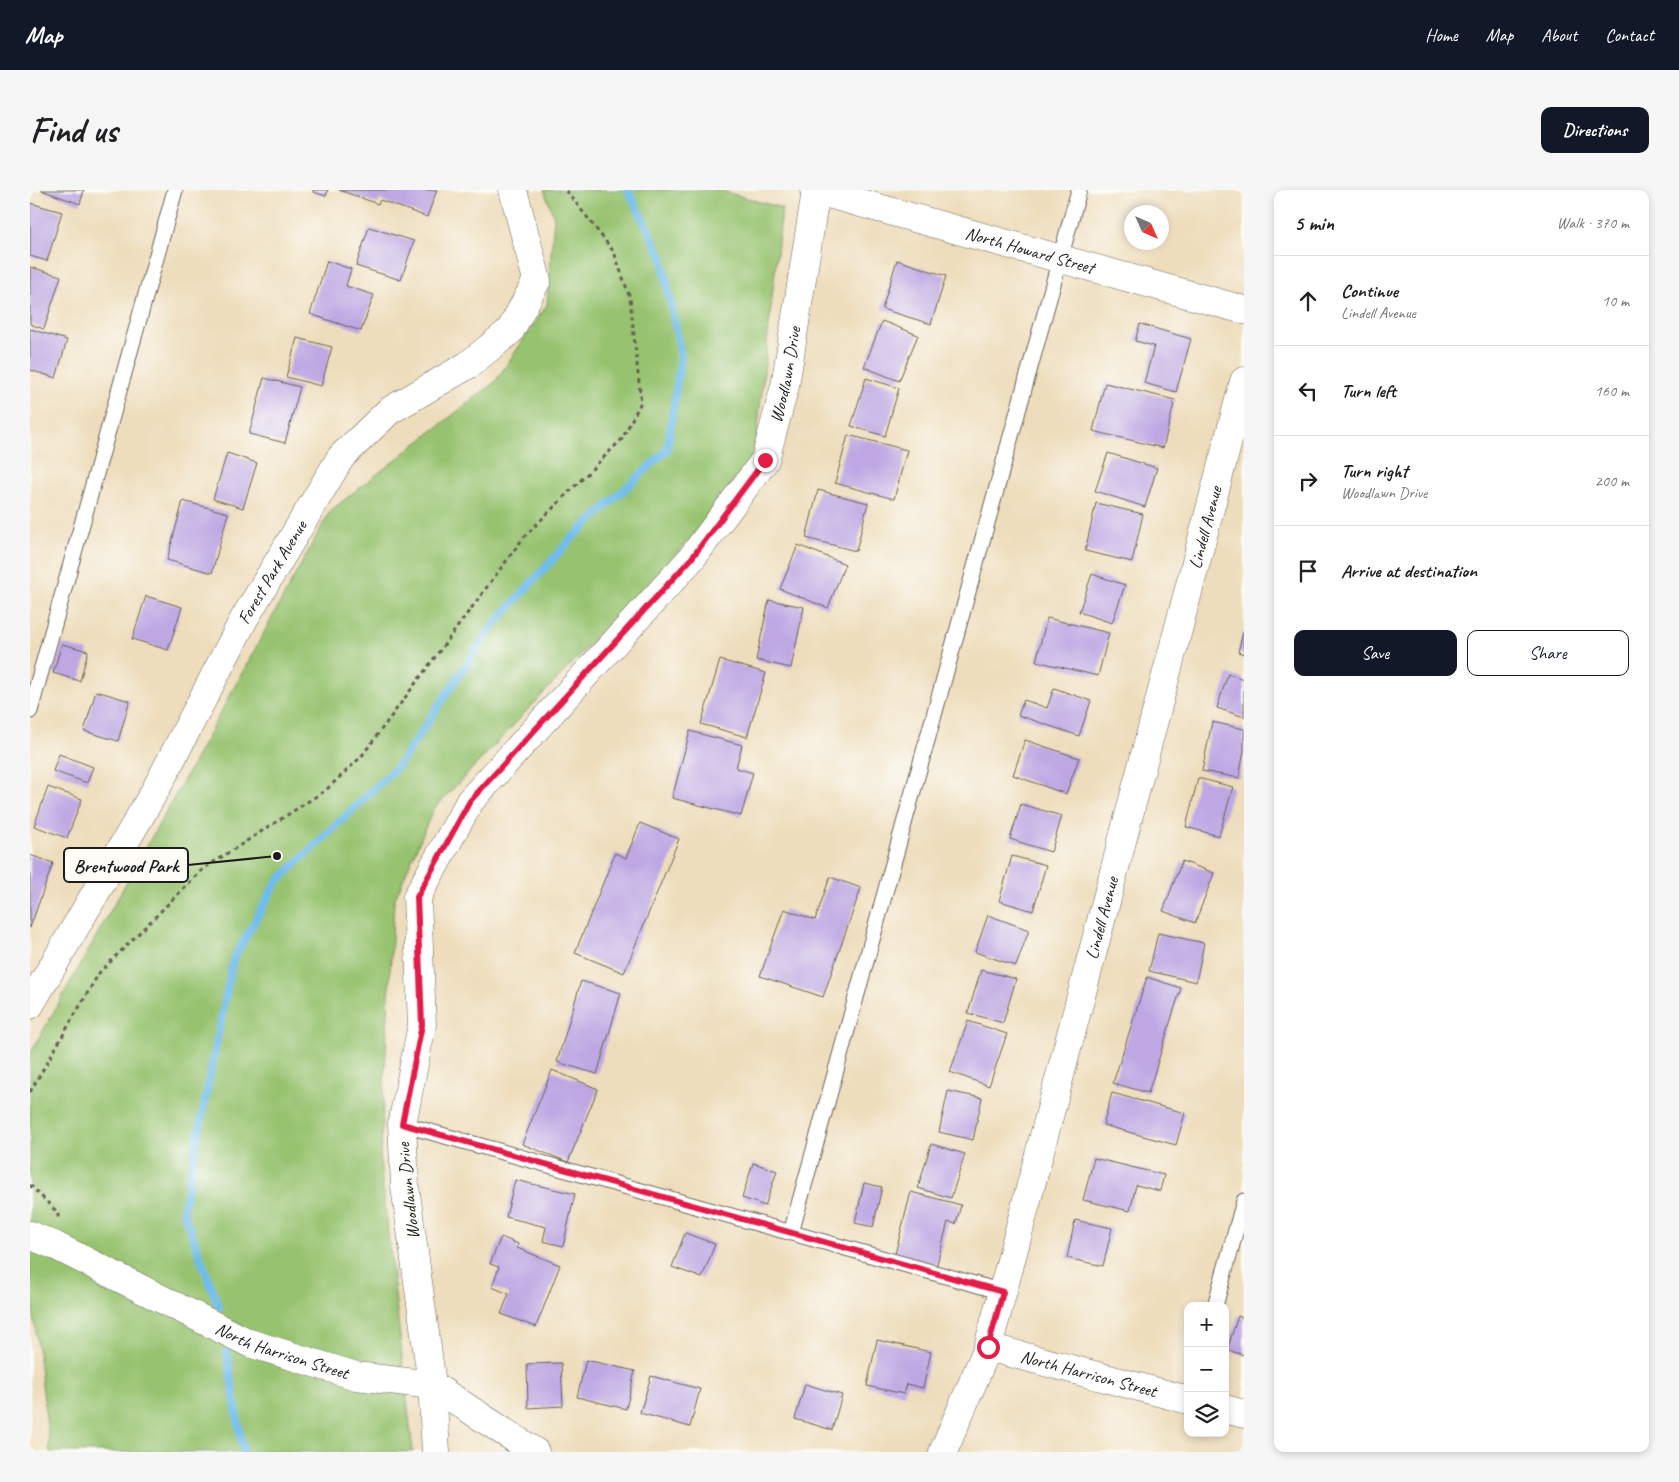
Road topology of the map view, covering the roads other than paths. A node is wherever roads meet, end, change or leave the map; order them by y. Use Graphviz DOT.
graph roads {
  1 [pos="175,190"];
  2 [pos="512,190"];
  3 [pos="815,190"];
  4 [pos="1079,190"];
  5 [pos="850,195"];
  6 [pos="1060,258"];
  7 [pos="1244,310"];
  8 [pos="1244,381"];
  9 [pos="30,711"];
  10 [pos="30,1005"];
  11 [pos="402,1124"];
  12 [pos="1244,1201"];
  13 [pos="791,1233"];
  14 [pos="30,1235"];
  15 [pos="1003,1292"];
  16 [pos="1216,1302"];
  17 [pos="988,1347"];
  18 [pos="432,1385"];
  19 [pos="1184,1399"];
  20 [pos="1229,1410"];
  21 [pos="1244,1414"];
  22 [pos="436,1452"];
  23 [pos="535,1452"];
  24 [pos="943,1452"];
  1 -- 9 [label="lane"];
  2 -- 10 [label="street, Forest Park Avenue"];
  3 -- 5 [label="street, North Howard Street"];
  3 -- 11 [label="street, Woodlawn Drive"];
  4 -- 6 [label="lane"];
  5 -- 6 [label="street, North Howard Street"];
  6 -- 7 [label="street, North Howard Street"];
  6 -- 13 [label="lane"];
  8 -- 15 [label="street, Lindell Avenue"];
  11 -- 13 [label="lane"];
  11 -- 18 [label="street, Woodlawn Drive"];
  12 -- 16 [label="lane"];
  13 -- 15 [label="lane"];
  14 -- 18 [label="street, North Harrison Street"];
  15 -- 17 [label="street, Lindell Avenue"];
  17 -- 19 [label="street, North Harrison Street"];
  17 -- 24 [label="street, Lindell Avenue"];
  18 -- 22 [label="street, Woodlawn Drive"];
  18 -- 23 [label="street, North Harrison Street"];
  20 -- 21 [label="street"];
}
